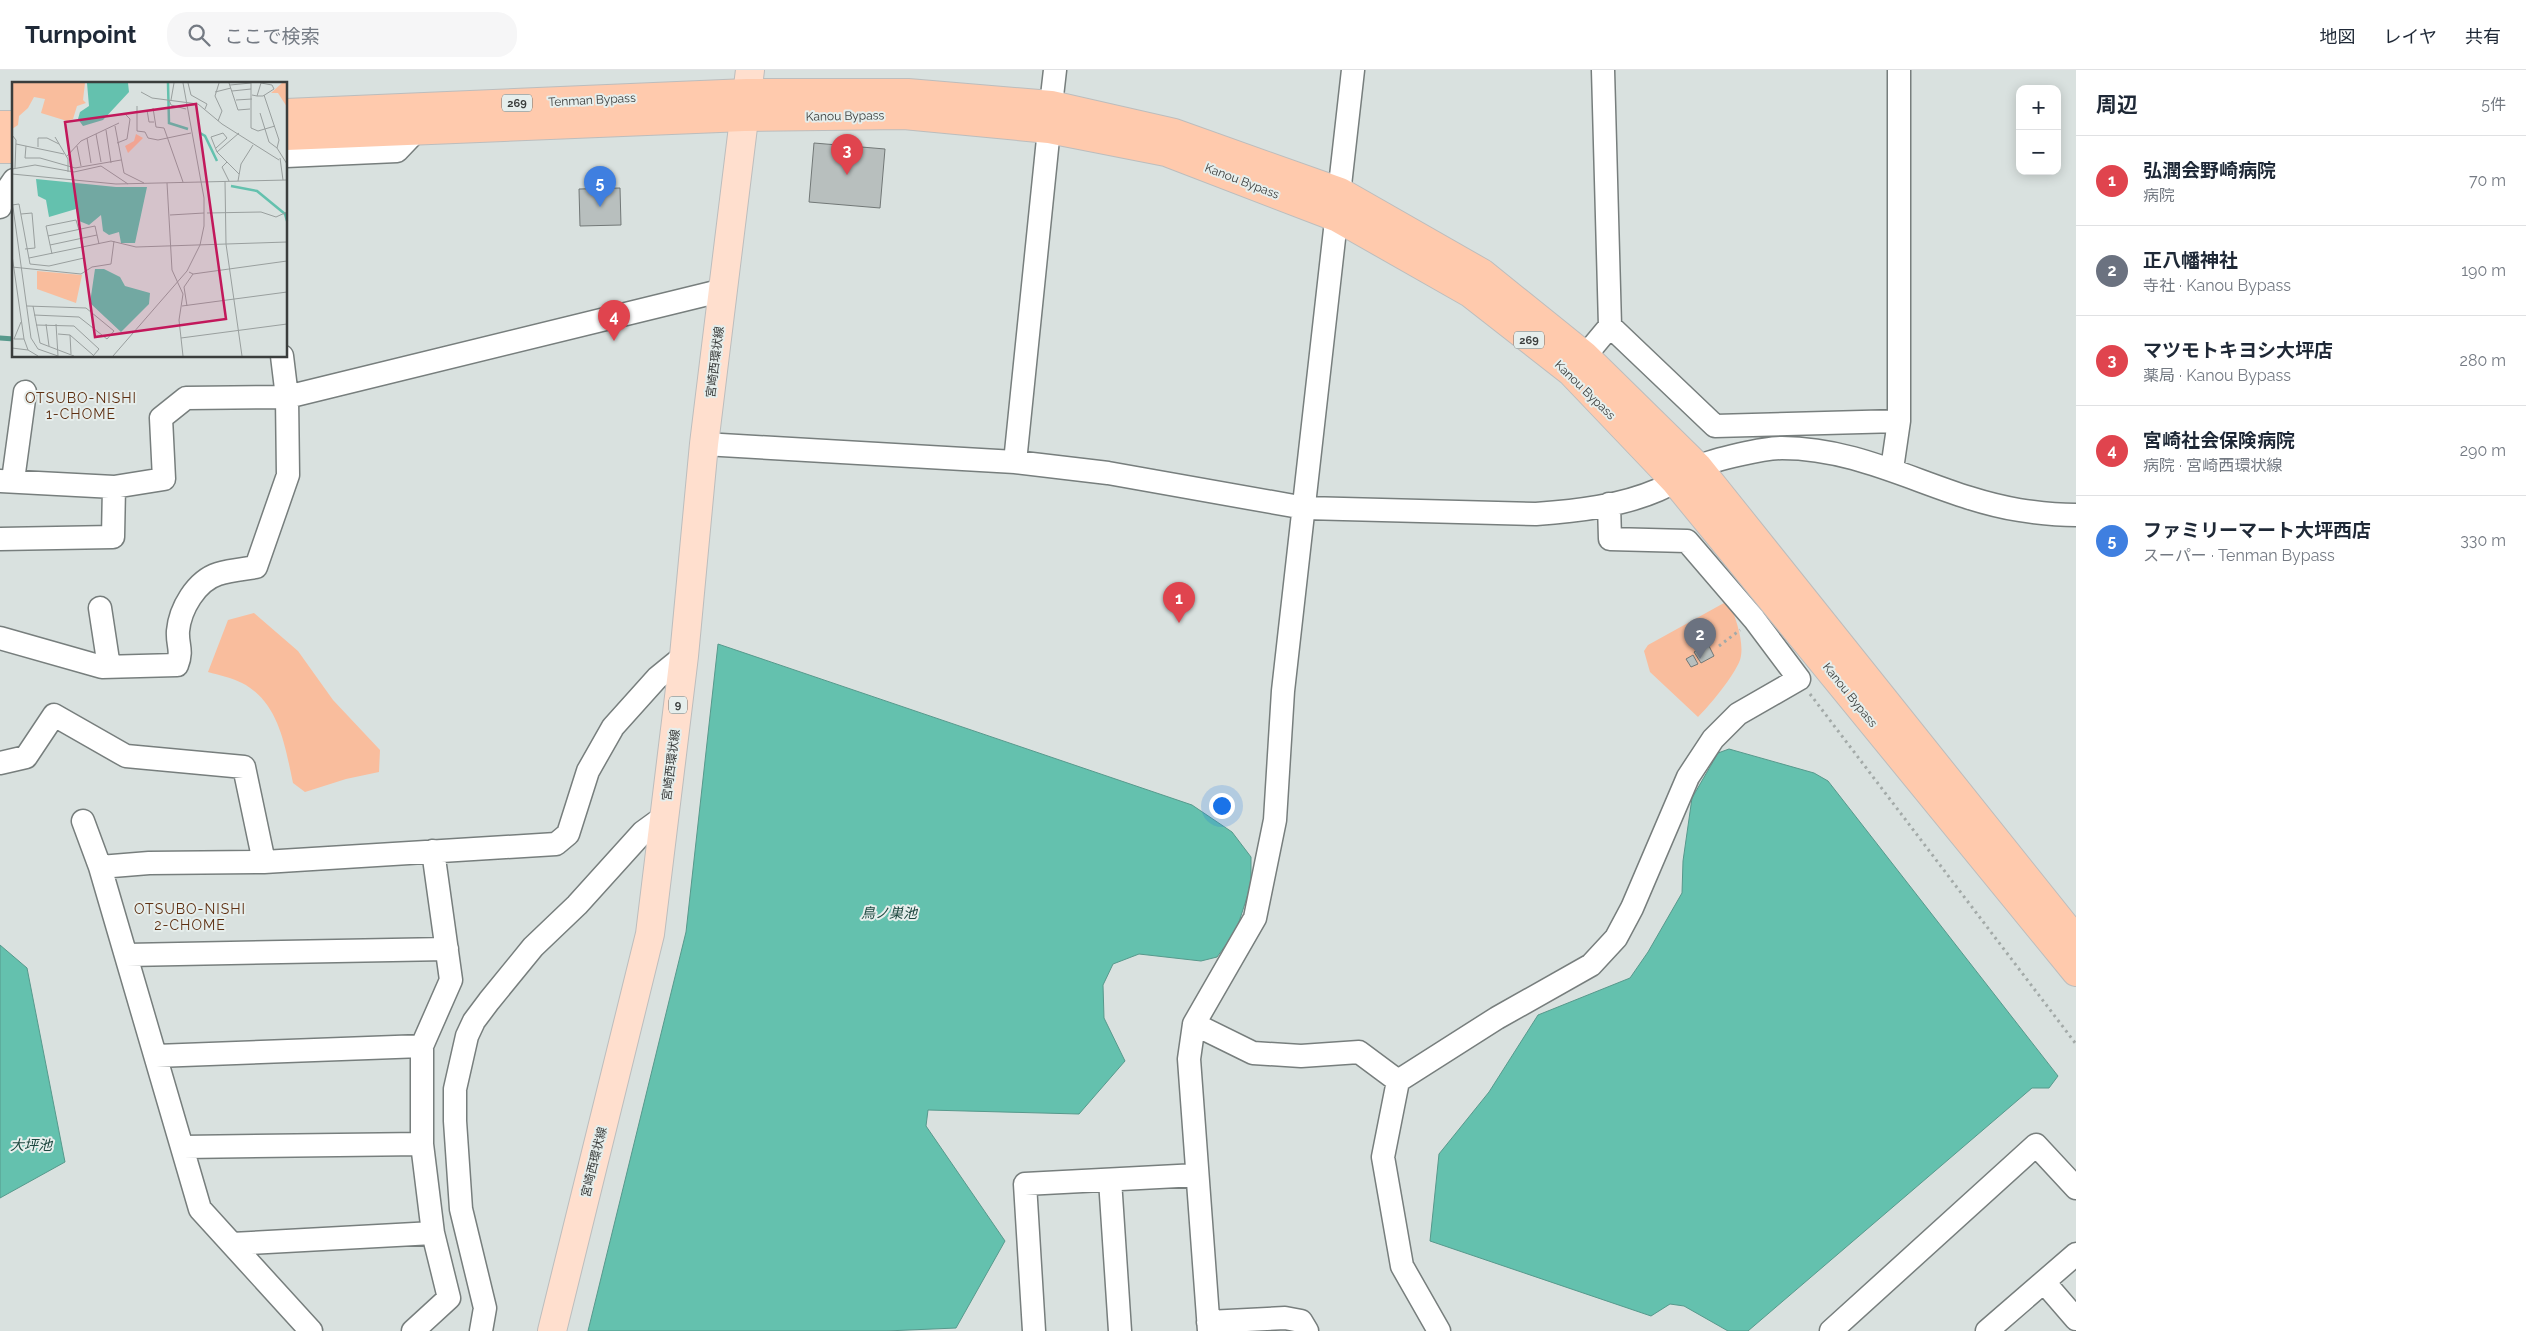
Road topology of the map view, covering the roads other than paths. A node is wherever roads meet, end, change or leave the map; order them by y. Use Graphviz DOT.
graph roads {
  1 [pos="1054,70"];
  2 [pos="1353,70"];
  3 [pos="1603,70"];
  4 [pos="1899,70"];
  5 [pos="747,93"];
  6 [pos="288,113"];
  7 [pos="1050,117"];
  8 [pos="417,130"];
  9 [pos="288,136"];
  10 [pos="288,156"];
  11 [pos="12,183"];
  12 [pos="1340,192"];
  13 [pos="0,207"];
  14 [pos="1338,218"];
  15 [pos="724,290"];
  16 [pos="1610,326"];
  17 [pos="1585,356"];
  18 [pos="282,358"];
  19 [pos="25,392"];
  20 [pos="287,397"];
  21 [pos="1899,421"];
  22 [pos="704,444"];
  23 [pos="1015,462"];
  24 [pos="1698,467"];
  25 [pos="1892,469"];
  26 [pos="1674,480"];
  27 [pos="7,481"];
  28 [pos="114,487"];
  29 [pos="1609,504"];
  30 [pos="1305,508"];
  31 [pos="2076,515"];
  32 [pos="0,539"];
  33 [pos="100,608"];
  34 [pos="0,638"];
  35 [pos="684,656"];
  36 [pos="109,667"];
  37 [pos="0,763"];
  38 [pos="665,816"];
  39 [pos="83,821"];
  40 [pos="434,851"];
  41 [pos="264,862"];
  42 [pos="100,867"];
  43 [pos="2076,940"];
  44 [pos="447,949"];
  45 [pos="127,955"];
  46 [pos="2076,972"];
  47 [pos="1194,1024"];
  48 [pos="422,1046"];
  49 [pos="156,1056"];
  50 [pos="1398,1081"];
  51 [pos="422,1144"];
  52 [pos="183,1147"];
  53 [pos="1197,1176"];
  54 [pos="1110,1180"];
  55 [pos="2076,1188"];
  56 [pos="433,1233"];
  57 [pos="232,1244"];
  58 [pos="2076,1254"];
  59 [pos="2044,1282"];
  60 [pos="2076,1319"];
  61 [pos="1209,1326"];
  62 [pos="311,1331"];
  63 [pos="413,1331"];
  64 [pos="481,1331"];
  65 [pos="552,1331"];
  66 [pos="1034,1331"];
  67 [pos="1120,1331"];
  68 [pos="1307,1331"];
  69 [pos="1439,1331"];
  70 [pos="1831,1331"];
  71 [pos="1987,1331"];
  1 -- 7 [label="street"];
  2 -- 12 [label="street"];
  3 -- 16 [label="street"];
  4 -- 21 [label="street"];
  5 -- 6 [label="highway, Tenman Bypass / 269"];
  5 -- 7 [label="highway, Kanou Bypass / 269"];
  5 -- 8 [label="highway, Tenman Bypass / 269"];
  5 -- 15 [label="main road, 宮崎西環状線 / 9"];
  7 -- 12 [label="highway, Kanou Bypass / 269"];
  7 -- 14 [label="highway, Kanou Bypass / 269"];
  7 -- 23 [label="street"];
  8 -- 9 [label="highway, Tenman Bypass / 269"];
  8 -- 10 [label="street"];
  11 -- 13 [label="street"];
  12 -- 14 [label="street"];
  12 -- 17 [label="highway, Kanou Bypass / 269"];
  14 -- 26 [label="highway, Kanou Bypass / 269"];
  14 -- 30 [label="street"];
  15 -- 20 [label="street"];
  15 -- 22 [label="main road, 宮崎西環状線 / 9"];
  16 -- 17 [label="street"];
  16 -- 21 [label="street"];
  17 -- 24 [label="highway, Kanou Bypass / 269"];
  18 -- 20 [label="street"];
  19 -- 27 [label="street"];
  20 -- 28 [label="street"];
  20 -- 36 [label="street"];
  21 -- 25 [label="street"];
  22 -- 23 [label="street"];
  22 -- 35 [label="main road, 宮崎西環状線 / 9"];
  23 -- 30 [label="street"];
  24 -- 25 [label="street"];
  24 -- 26 [label="street"];
  24 -- 43 [label="highway, Kanou Bypass / 269"];
  25 -- 31 [label="street"];
  26 -- 29 [label="street"];
  26 -- 46 [label="highway, Kanou Bypass / 269"];
  27 -- 28 [label="street"];
  28 -- 32 [label="street"];
  29 -- 30 [label="street"];
  29 -- 50 [label="street"];
  30 -- 47 [label="street"];
  33 -- 36 [label="street"];
  34 -- 36 [label="street"];
  35 -- 38 [label="main road, 宮崎西環状線 / 9"];
  35 -- 40 [label="street"];
  37 -- 41 [label="street"];
  38 -- 64 [label="street"];
  38 -- 65 [label="main road, 宮崎西環状線 / 9"];
  39 -- 42 [label="street"];
  40 -- 41 [label="street"];
  40 -- 44 [label="street"];
  41 -- 42 [label="street"];
  42 -- 45 [label="street"];
  44 -- 45 [label="street"];
  44 -- 48 [label="street"];
  45 -- 49 [label="street"];
  47 -- 50 [label="street"];
  47 -- 53 [label="street"];
  48 -- 49 [label="street"];
  48 -- 51 [label="street"];
  49 -- 52 [label="street"];
  50 -- 69 [label="street"];
  51 -- 52 [label="street"];
  51 -- 56 [label="street"];
  52 -- 57 [label="street"];
  53 -- 54 [label="street"];
  53 -- 61 [label="street"];
  54 -- 66 [label="street"];
  54 -- 67 [label="street"];
  55 -- 70 [label="street"];
  56 -- 57 [label="street"];
  56 -- 63 [label="street"];
  57 -- 62 [label="street"];
  58 -- 59 [label="street"];
  59 -- 60 [label="street"];
  59 -- 71 [label="street"];
  61 -- 68 [label="street"];
}
